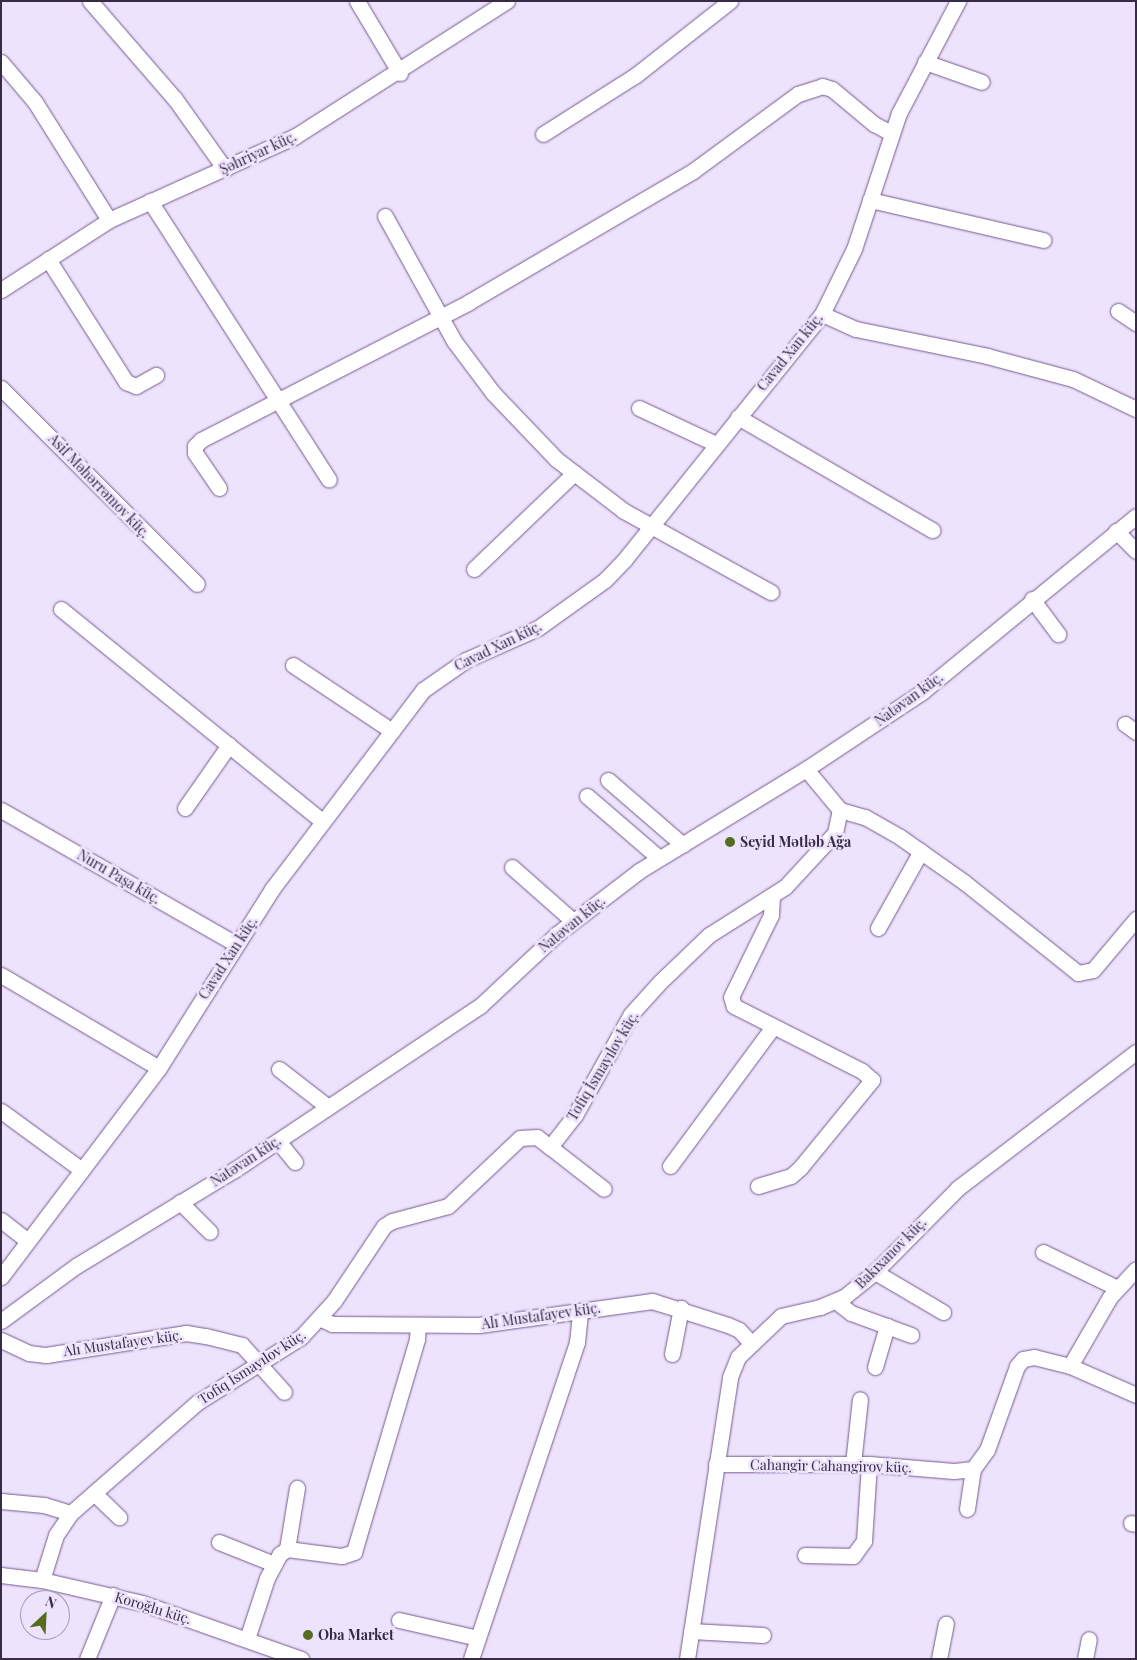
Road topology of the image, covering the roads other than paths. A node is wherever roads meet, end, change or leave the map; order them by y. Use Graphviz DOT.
graph roads {
  1 [pos="90,1"];
  2 [pos="358,1"];
  3 [pos="507,1"];
  4 [pos="730,1"];
  5 [pos="958,1"];
  6 [pos="1,62"];
  7 [pos="924,62"];
  8 [pos="400,73"];
  9 [pos="982,82"];
  10 [pos="891,133"];
  11 [pos="543,134"];
  12 [pos="225,169"];
  13 [pos="870,200"];
  14 [pos="150,201"];
  15 [pos="385,216"];
  16 [pos="109,220"];
  17 [pos="1043,240"];
  18 [pos="48,259"];
  19 [pos="4,281"];
  20 [pos="1118,311"];
  21 [pos="822,314"];
  22 [pos="438,316"];
  23 [pos="1136,323"];
  24 [pos="156,375"];
  25 [pos="1,388"];
  26 [pos="278,401"];
  27 [pos="639,408"];
  28 [pos="1136,409"];
  29 [pos="738,417"];
  30 [pos="716,444"];
  31 [pos="574,473"];
  32 [pos="329,480"];
  33 [pos="218,488"];
  34 [pos="1136,516"];
  35 [pos="650,526"];
  36 [pos="932,530"];
  37 [pos="1116,531"];
  38 [pos="1136,551"];
  39 [pos="474,568"];
  40 [pos="198,584"];
  41 [pos="771,592"];
  42 [pos="1032,599"];
  43 [pos="62,608"];
  44 [pos="1058,634"];
  45 [pos="293,665"];
  46 [pos="392,731"];
  47 [pos="229,746"];
  48 [pos="806,769"];
  49 [pos="608,780"];
  50 [pos="587,796"];
  51 [pos="185,808"];
  52 [pos="1,810"];
  53 [pos="840,810"];
  54 [pos="322,821"];
  55 [pos="683,845"];
  56 [pos="921,851"];
  57 [pos="660,858"];
  58 [pos="512,867"];
  59 [pos="772,897"];
  60 [pos="1136,919"];
  61 [pos="573,921"];
  62 [pos="878,928"];
  63 [pos="236,944"];
  64 [pos="1,975"];
  65 [pos="772,1028"];
  66 [pos="1136,1052"];
  67 [pos="159,1068"];
  68 [pos="279,1069"];
  69 [pos="328,1107"];
  70 [pos="1,1111"];
  71 [pos="278,1140"];
  72 [pos="550,1147"];
  73 [pos="295,1162"];
  74 [pos="670,1166"];
  75 [pos="82,1170"];
  76 [pos="758,1186"];
  77 [pos="604,1189"];
  78 [pos="180,1202"];
  79 [pos="1,1220"];
  80 [pos="210,1232"];
  81 [pos="27,1240"];
  82 [pos="1043,1252"];
  83 [pos="1136,1269"];
  84 [pos="875,1272"];
  85 [pos="1,1277"];
  86 [pos="1117,1288"];
  87 [pos="837,1302"];
  88 [pos="681,1308"];
  89 [pos="580,1312"];
  90 [pos="943,1312"];
  91 [pos="321,1319"];
  92 [pos="1,1321"];
  93 [pos="418,1325"];
  94 [pos="888,1326"];
  95 [pos="911,1335"];
  96 [pos="1,1340"];
  97 [pos="751,1343"];
  98 [pos="672,1354"];
  99 [pos="258,1362"];
  100 [pos="1070,1366"];
  101 [pos="875,1367"];
  102 [pos="284,1392"];
  103 [pos="1136,1395"];
  104 [pos="860,1400"];
  105 [pos="716,1464"];
  106 [pos="853,1464"];
  107 [pos="869,1464"];
  108 [pos="973,1469"];
  109 [pos="297,1488"];
  110 [pos="94,1493"];
  111 [pos="1,1501"];
  112 [pos="967,1509"];
  113 [pos="71,1513"];
  114 [pos="120,1517"];
  115 [pos="219,1542"];
  116 [pos="287,1549"];
  117 [pos="805,1555"];
  118 [pos="274,1564"];
  119 [pos="1,1575"];
  120 [pos="42,1580"];
  121 [pos="113,1595"];
  122 [pos="398,1620"];
  123 [pos="946,1624"];
  124 [pos="692,1631"];
  125 [pos="763,1635"];
  126 [pos="478,1638"];
  127 [pos="246,1639"];
  128 [pos="1089,1639"];
  129 [pos="87,1659"];
  130 [pos="301,1659"];
  131 [pos="471,1659"];
  132 [pos="687,1659"];
  133 [pos="939,1659"];
  134 [pos="1085,1659"];
  1 -- 12 [label="street"];
  2 -- 8 [label="street"];
  3 -- 8 [label="street, Şəhriyar küç."];
  4 -- 11 [label="street"];
  5 -- 7 [label="street, Cavad Xan küç."];
  6 -- 16 [label="street"];
  7 -- 9 [label="street"];
  7 -- 10 [label="street, Cavad Xan küç."];
  8 -- 12 [label="street, Şəhriyar küç."];
  10 -- 13 [label="street, Cavad Xan küç."];
  10 -- 22 [label="street"];
  12 -- 14 [label="street, Şəhriyar küç."];
  13 -- 17 [label="street"];
  13 -- 21 [label="street, Cavad Xan küç."];
  14 -- 16 [label="street, Şəhriyar küç."];
  14 -- 26 [label="street"];
  15 -- 22 [label="street"];
  16 -- 18 [label="street, Şəhriyar küç."];
  18 -- 19 [label="street, Şəhriyar küç."];
  18 -- 24 [label="street"];
  20 -- 23 [label="street"];
  21 -- 28 [label="street"];
  21 -- 29 [label="street, Cavad Xan küç."];
  22 -- 26 [label="street"];
  22 -- 31 [label="street"];
  25 -- 40 [label="street, Asif Məhərrəmov küç."];
  26 -- 32 [label="street"];
  26 -- 33 [label="street"];
  27 -- 30 [label="street"];
  29 -- 30 [label="street, Cavad Xan küç."];
  29 -- 36 [label="street"];
  30 -- 35 [label="street, Cavad Xan küç."];
  31 -- 35 [label="street"];
  31 -- 39 [label="street"];
  34 -- 37 [label="street, Natəvan küç."];
  35 -- 41 [label="street"];
  35 -- 46 [label="street, Cavad Xan küç."];
  37 -- 38 [label="street"];
  37 -- 42 [label="street, Natəvan küç."];
  42 -- 44 [label="street"];
  42 -- 48 [label="street, Natəvan küç."];
  43 -- 47 [label="street"];
  45 -- 46 [label="street"];
  46 -- 54 [label="street, Cavad Xan küç."];
  47 -- 51 [label="street"];
  47 -- 54 [label="street"];
  48 -- 53 [label="street"];
  48 -- 55 [label="street, Natəvan küç."];
  49 -- 55 [label="street"];
  50 -- 57 [label="street"];
  52 -- 63 [label="street, Nuru Paşa küç."];
  53 -- 56 [label="street"];
  53 -- 59 [label="street, Tofiq İsmayılov küç."];
  54 -- 63 [label="street, Cavad Xan küç."];
  55 -- 57 [label="street, Natəvan küç."];
  56 -- 60 [label="street"];
  56 -- 62 [label="street"];
  57 -- 61 [label="street, Natəvan küç."];
  58 -- 61 [label="street"];
  59 -- 65 [label="street"];
  59 -- 72 [label="street, Tofiq İsmayılov küç."];
  61 -- 69 [label="street, Natəvan küç."];
  63 -- 67 [label="street, Cavad Xan küç."];
  64 -- 67 [label="street"];
  65 -- 74 [label="street"];
  65 -- 76 [label="street"];
  66 -- 84 [label="street, Bakıxanov küç."];
  67 -- 75 [label="street, Cavad Xan küç."];
  68 -- 69 [label="street"];
  69 -- 71 [label="street, Natəvan küç."];
  70 -- 75 [label="street"];
  71 -- 73 [label="street"];
  71 -- 78 [label="street, Natəvan küç."];
  72 -- 77 [label="street"];
  72 -- 91 [label="street, Tofiq İsmayılov küç."];
  75 -- 81 [label="street, Cavad Xan küç."];
  78 -- 80 [label="street"];
  78 -- 92 [label="street, Natəvan küç."];
  79 -- 81 [label="street"];
  81 -- 85 [label="street, Cavad Xan küç."];
  82 -- 86 [label="street"];
  83 -- 86 [label="street"];
  84 -- 87 [label="street, Bakıxanov küç."];
  84 -- 90 [label="street"];
  86 -- 100 [label="street"];
  87 -- 94 [label="street"];
  87 -- 97 [label="street, Bakıxanov küç."];
  88 -- 89 [label="street, Alı Mustafayev küç."];
  88 -- 97 [label="street, Alı Mustafayev küç."];
  88 -- 98 [label="street"];
  89 -- 93 [label="street, Alı Mustafayev küç."];
  89 -- 126 [label="street"];
  91 -- 93 [label="street, Alı Mustafayev küç."];
  91 -- 99 [label="street, Tofiq İsmayılov küç."];
  93 -- 116 [label="street"];
  94 -- 95 [label="street"];
  94 -- 101 [label="street"];
  96 -- 99 [label="street, Alı Mustafayev küç."];
  97 -- 105 [label="street, Bakıxanov küç."];
  99 -- 102 [label="street, Alı Mustafayev küç."];
  99 -- 110 [label="street, Tofiq İsmayılov küç."];
  100 -- 103 [label="street"];
  100 -- 108 [label="street"];
  104 -- 106 [label="street"];
  105 -- 106 [label="street, Cahangir Cahangirov küç."];
  105 -- 124 [label="street, Bakıxanov küç."];
  106 -- 107 [label="street, Cahangir Cahangirov küç."];
  107 -- 108 [label="street, Cahangir Cahangirov küç."];
  107 -- 117 [label="street"];
  108 -- 112 [label="street"];
  109 -- 116 [label="street"];
  110 -- 113 [label="street, Tofiq İsmayılov küç."];
  110 -- 114 [label="street"];
  111 -- 113 [label="street"];
  113 -- 120 [label="street, Tofiq İsmayılov küç."];
  115 -- 118 [label="street"];
  116 -- 118 [label="street"];
  118 -- 127 [label="street"];
  119 -- 120 [label="street, Koroğlu küç."];
  120 -- 121 [label="street, Koroğlu küç."];
  121 -- 127 [label="street, Koroğlu küç."];
  121 -- 129 [label="street"];
  122 -- 126 [label="street"];
  123 -- 133 [label="street"];
  124 -- 125 [label="street"];
  124 -- 132 [label="street, Bakıxanov küç."];
  126 -- 131 [label="street"];
  127 -- 130 [label="street, Koroğlu küç."];
  128 -- 134 [label="street"];
}
